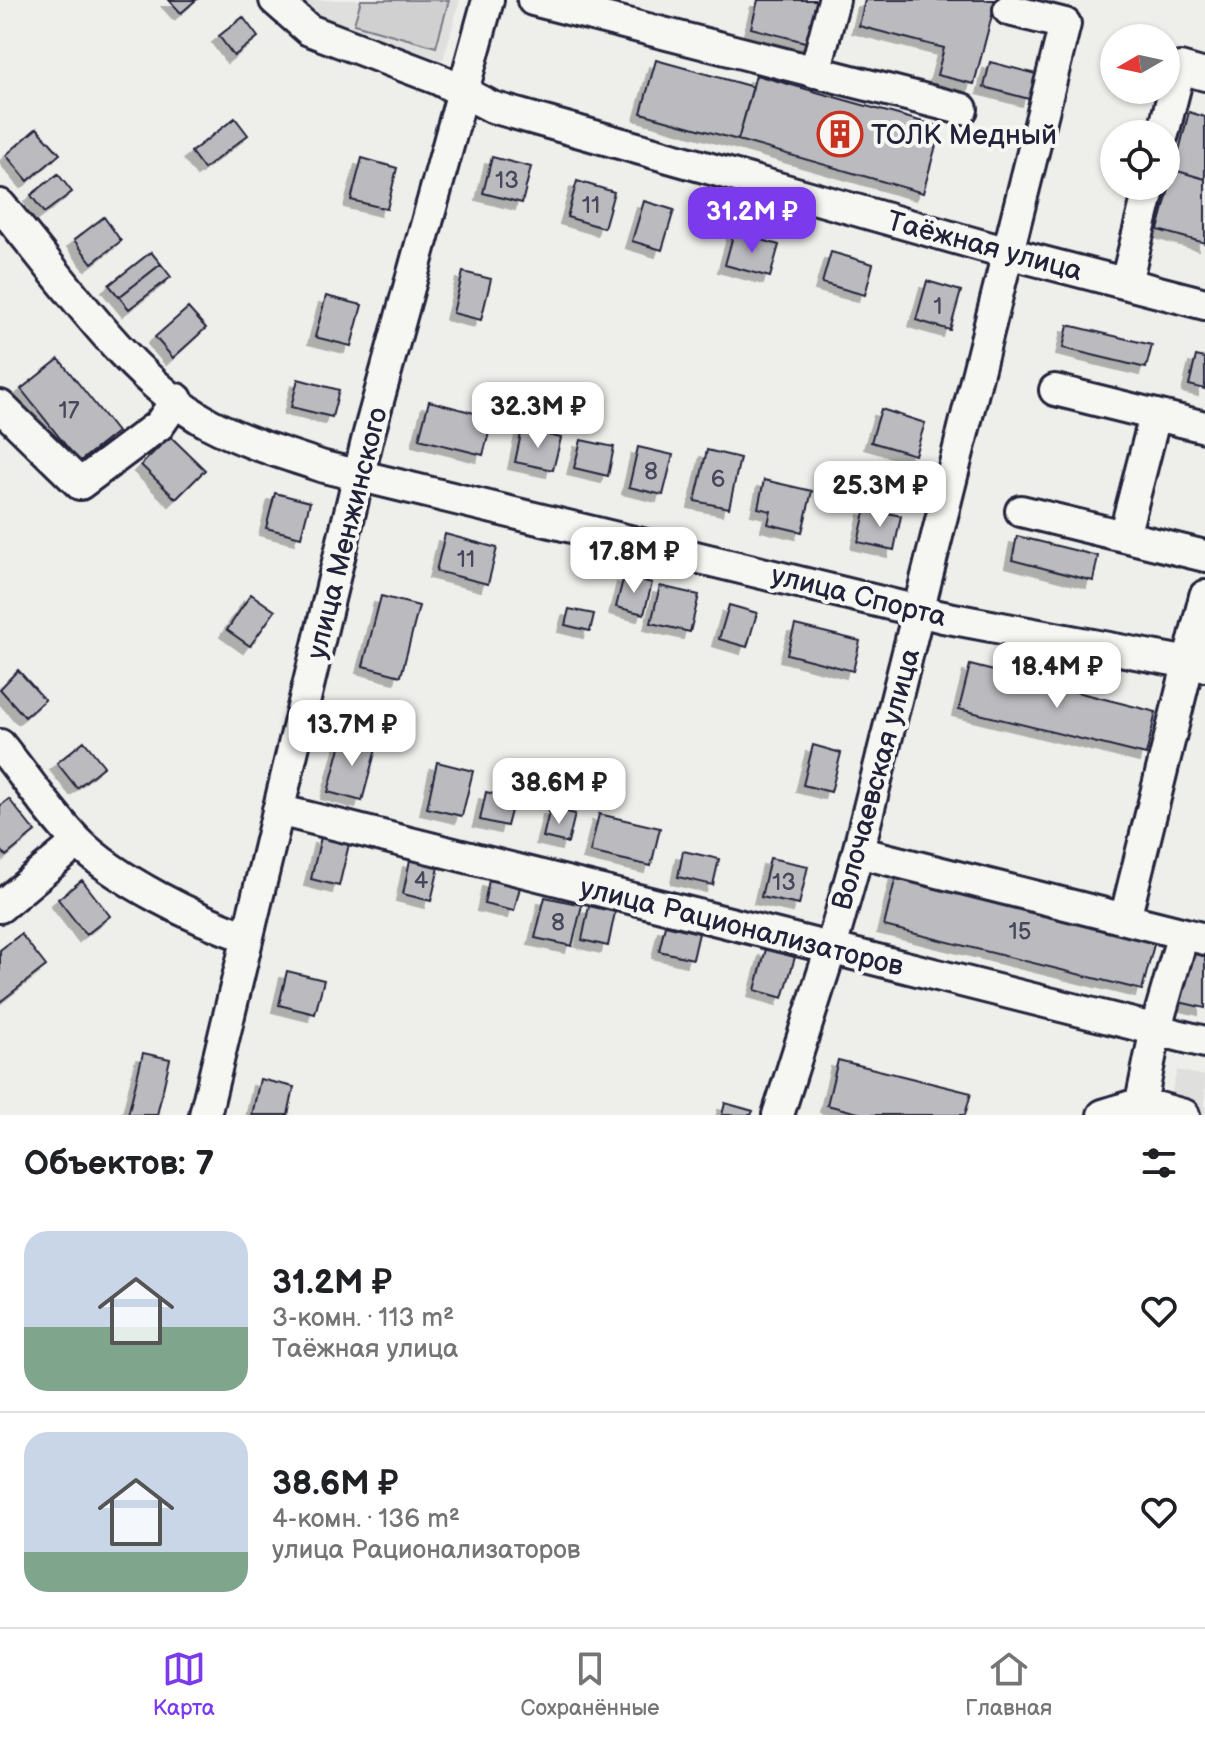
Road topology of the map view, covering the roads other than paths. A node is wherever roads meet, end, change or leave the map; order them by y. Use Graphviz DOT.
graph roads {
  1 [pos="275,0"];
  2 [pos="488,0"];
  3 [pos="533,0"];
  4 [pos="834,0"];
  5 [pos="1009,10"];
  6 [pos="815,72"];
  7 [pos="1205,75"];
  8 [pos="463,93"];
  9 [pos="962,109"];
  10 [pos="1167,120"];
  11 [pos="1146,200"];
  12 [pos="0,205"];
  13 [pos="1008,253"];
  14 [pos="1126,282"];
  15 [pos="1205,304"];
  16 [pos="1055,390"];
  17 [pos="177,399"];
  18 [pos="0,406"];
  19 [pos="1155,416"];
  20 [pos="1205,427"];
  21 [pos="360,476"];
  22 [pos="1021,511"];
  23 [pos="1124,536"];
  24 [pos="1205,556"];
  25 [pos="1205,596"];
  26 [pos="919,610"];
  27 [pos="1196,666"];
  28 [pos="0,745"];
  29 [pos="278,810"];
  30 [pos="78,842"];
  31 [pos="858,852"];
  32 [pos="0,907"];
  33 [pos="1125,919"];
  34 [pos="1194,936"];
  35 [pos="247,937"];
  36 [pos="831,948"];
  37 [pos="1156,1028"];
  38 [pos="1205,1042"];
  39 [pos="1141,1103"];
  40 [pos="205,1115"];
  41 [pos="778,1115"];
  42 [pos="1103,1115"];
  43 [pos="1184,1115"];
  1 -- 8 [label="street, Таёжная улица"];
  2 -- 8 [label="street, улица Менжинского"];
  3 -- 6 [label="street"];
  4 -- 6 [label="street"];
  5 -- 13 [label="street, Волочаевская улица"];
  6 -- 9 [label="street"];
  7 -- 10 [label="street"];
  8 -- 13 [label="street, Таёжная улица"];
  8 -- 21 [label="street, улица Менжинского"];
  11 -- 14 [label="street"];
  12 -- 17 [label="street, улица Спорта"];
  13 -- 14 [label="street, Таёжная улица"];
  13 -- 26 [label="street, Волочаевская улица"];
  14 -- 15 [label="street, Таёжная улица"];
  16 -- 19 [label="street"];
  17 -- 18 [label="street"];
  17 -- 21 [label="street, улица Спорта"];
  19 -- 20 [label="street"];
  19 -- 23 [label="street"];
  21 -- 26 [label="street, улица Спорта"];
  21 -- 29 [label="street, улица Менжинского"];
  22 -- 23 [label="street"];
  23 -- 24 [label="street"];
  25 -- 27 [label="street"];
  26 -- 27 [label="street, улица Спорта"];
  26 -- 31 [label="street, Волочаевская улица"];
  27 -- 33 [label="street"];
  28 -- 30 [label="street"];
  29 -- 35 [label="street, улица Менжинского"];
  29 -- 36 [label="street, улица Рационализаторов"];
  30 -- 32 [label="street"];
  30 -- 35 [label="street"];
  31 -- 33 [label="street"];
  31 -- 36 [label="street, Волочаевская улица"];
  33 -- 34 [label="street"];
  34 -- 37 [label="street"];
  35 -- 40 [label="street, улица Менжинского"];
  36 -- 37 [label="street, улица Рационализаторов"];
  36 -- 41 [label="street, Волочаевская улица"];
  37 -- 38 [label="street, улица Рационализаторов"];
  37 -- 39 [label="street"];
  39 -- 42 [label="street"];
  39 -- 43 [label="street"];
}
